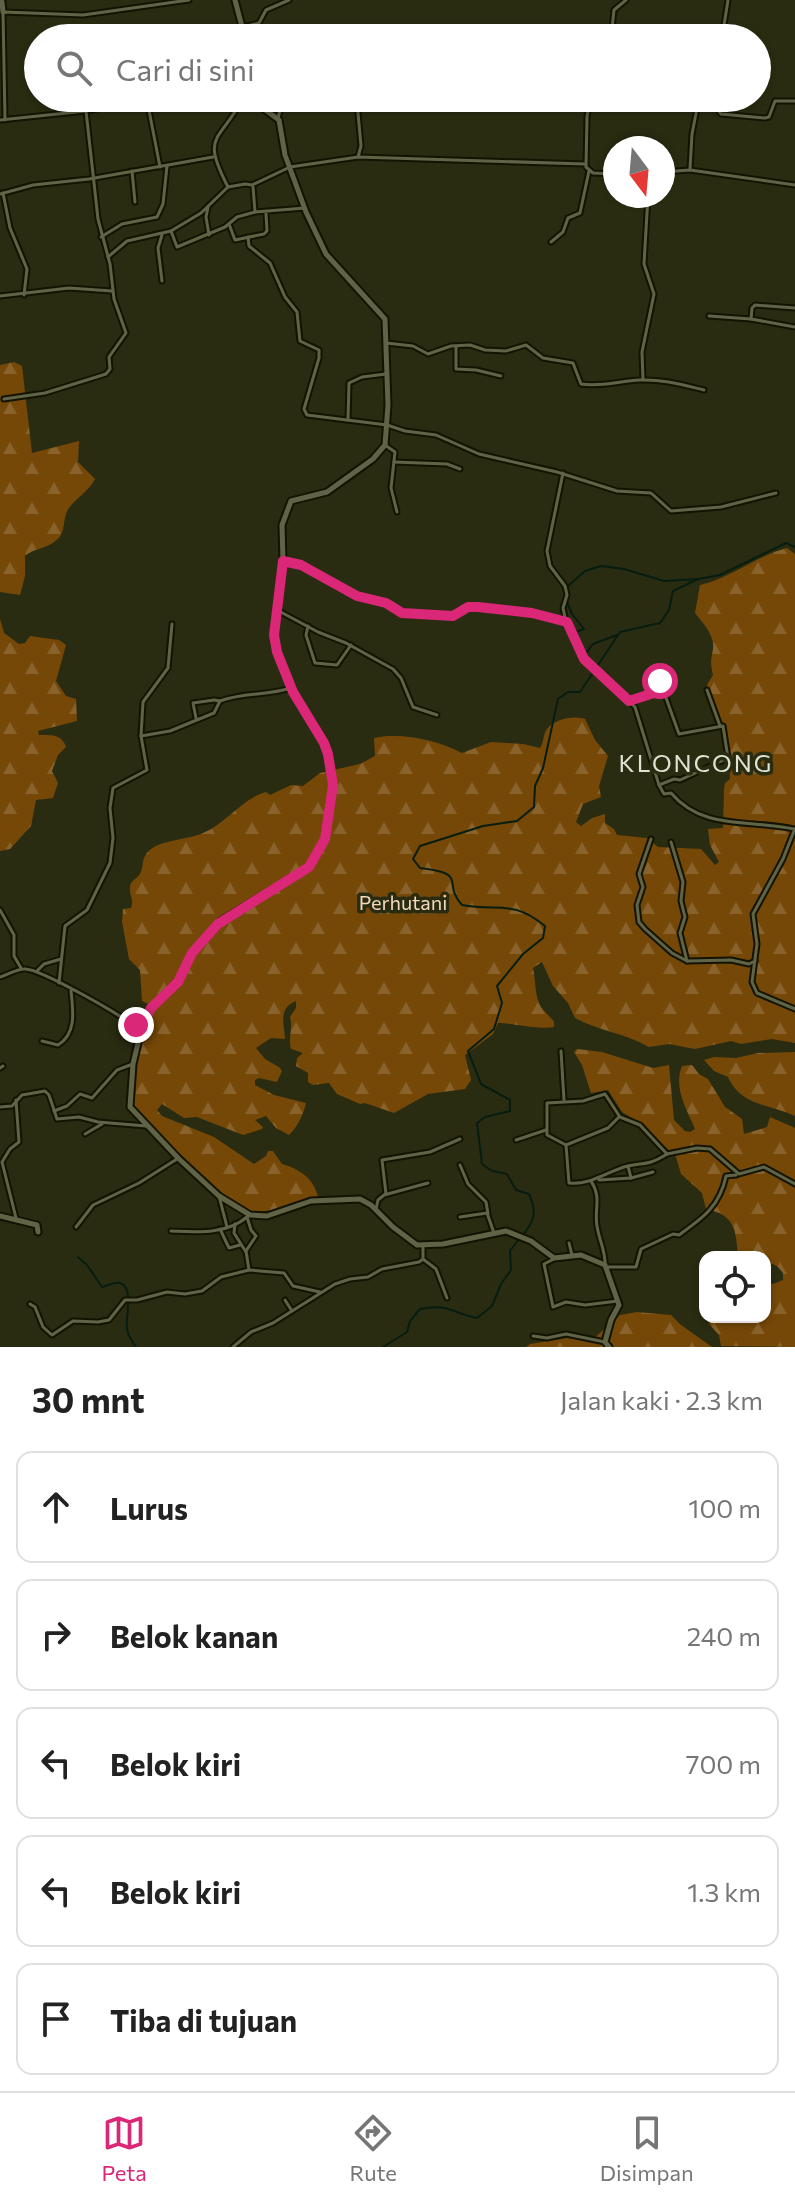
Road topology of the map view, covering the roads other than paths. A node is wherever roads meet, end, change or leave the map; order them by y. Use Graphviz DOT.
graph roads {
  1 [pos="189,0"];
  2 [pos="235,0"];
  3 [pos="289,0"];
  4 [pos="626,0"];
  5 [pos="728,0"];
  6 [pos="2,2"];
  7 [pos="3,12"];
  8 [pos="241,24"];
  9 [pos="252,24"];
  10 [pos="612,24"];
  11 [pos="724,24"];
  12 [pos="795,101"];
  13 [pos="77,112"];
  14 [pos="86,112"];
  15 [pos="149,112"];
  16 [pos="233,112"];
  17 [pos="269,112"];
  18 [pos="280,112"];
  19 [pos="358,112"];
  20 [pos="588,112"];
  21 [pos="696,112"];
  22 [pos="720,112"];
  23 [pos="278,118"];
  24 [pos="2,120"];
  25 [pos="213,157"];
  26 [pos="358,157"];
  27 [pos="585,164"];
  28 [pos="167,166"];
  29 [pos="160,167"];
  30 [pos="290,167"];
  31 [pos="690,170"];
  32 [pos="132,171"];
  33 [pos="589,171"];
  34 [pos="675,171"];
  35 [pos="603,173"];
  36 [pos="94,177"];
  37 [pos="252,185"];
  38 [pos="795,185"];
  39 [pos="228,187"];
  40 [pos="1,194"];
  41 [pos="135,202"];
  42 [pos="209,206"];
  43 [pos="305,208"];
  44 [pos="647,208"];
  45 [pos="255,212"];
  46 [pos="266,213"];
  47 [pos="229,224"];
  48 [pos="171,231"];
  49 [pos="162,235"];
  50 [pos="209,235"];
  51 [pos="101,237"];
  52 [pos="248,237"];
  53 [pos="551,242"];
  54 [pos="108,257"];
  55 [pos="162,281"];
  56 [pos="112,291"];
  57 [pos="24,295"];
  58 [pos="0,296"];
  59 [pos="795,308"];
  60 [pos="709,316"];
  61 [pos="751,319"];
  62 [pos="795,327"];
  63 [pos="386,343"];
  64 [pos="456,346"];
  65 [pos="386,374"];
  66 [pos="501,376"];
  67 [pos="643,380"];
  68 [pos="704,390"];
  69 [pos="4,399"];
  70 [pos="348,420"];
  71 [pos="387,425"];
  72 [pos="385,445"];
  73 [pos="394,462"];
  74 [pos="460,469"];
  75 [pos="563,473"];
  76 [pos="776,493"];
  77 [pos="397,512"];
  78 [pos="283,561"];
  79 [pos="277,610"];
  80 [pos="567,622"];
  81 [pos="172,624"];
  82 [pos="308,626"];
  83 [pos="351,645"];
  84 [pos="660,681"];
  85 [pos="663,690"];
  86 [pos="707,690"];
  87 [pos="293,692"];
  88 [pos="220,701"];
  89 [pos="629,701"];
  90 [pos="437,715"];
  91 [pos="197,719"];
  92 [pos="720,726"];
  93 [pos="141,736"];
  94 [pos="659,785"];
  95 [pos="795,828"];
  96 [pos="651,839"];
  97 [pos="671,842"];
  98 [pos="0,910"];
  99 [pos="61,959"];
  100 [pos="687,961"];
  101 [pos="755,961"];
  102 [pos="21,968"];
  103 [pos="37,971"];
  104 [pos="0,977"];
  105 [pos="59,983"];
  106 [pos="71,990"];
  107 [pos="795,1009"];
  108 [pos="140,1031"];
  109 [pos="42,1041"];
  110 [pos="561,1051"];
  111 [pos="133,1064"];
  112 [pos="16,1100"];
  113 [pos="564,1101"];
  114 [pos="0,1107"];
  115 [pos="54,1111"];
  116 [pos="620,1117"];
  117 [pos="105,1123"];
  118 [pos="150,1126"];
  119 [pos="546,1130"];
  120 [pos="85,1134"];
  121 [pos="460,1139"];
  122 [pos="516,1140"];
  123 [pos="566,1145"];
  124 [pos="667,1154"];
  125 [pos="178,1158"];
  126 [pos="727,1163"];
  127 [pos="460,1165"];
  128 [pos="1,1166"];
  129 [pos="628,1166"];
  130 [pos="653,1172"];
  131 [pos="727,1175"];
  132 [pos="740,1175"];
  133 [pos="631,1178"];
  134 [pos="594,1180"];
  135 [pos="428,1183"];
  136 [pos="795,1184"];
  137 [pos="386,1194"];
  138 [pos="219,1196"];
  139 [pos="376,1209"];
  140 [pos="488,1214"];
  141 [pos="246,1215"];
  142 [pos="0,1216"];
  143 [pos="460,1217"];
  144 [pos="16,1218"];
  145 [pos="235,1224"];
  146 [pos="76,1227"];
  147 [pos="227,1228"];
  148 [pos="220,1229"];
  149 [pos="171,1231"];
  150 [pos="38,1232"];
  151 [pos="495,1233"];
  152 [pos="569,1243"];
  153 [pos="240,1245"];
  154 [pos="423,1246"];
  155 [pos="246,1252"];
  156 [pos="572,1257"];
  157 [pos="554,1258"];
  158 [pos="423,1259"];
  159 [pos="606,1266"];
  160 [pos="249,1270"];
  161 [pos="320,1292"];
  162 [pos="447,1298"];
  163 [pos="285,1300"];
  164 [pos="618,1301"];
  165 [pos="30,1304"];
  166 [pos="292,1311"];
  167 [pos="533,1336"];
  168 [pos="607,1345"];
  169 [pos="233,1347"];
  1 -- 7 [label="street"];
  2 -- 8 [label="street"];
  3 -- 9 [label="street"];
  4 -- 10 [label="street"];
  5 -- 11 [label="street"];
  6 -- 7 [label="street"];
  7 -- 24 [label="street"];
  12 -- 22 [label="street"];
  13 -- 24 [label="street"];
  14 -- 36 [label="street"];
  15 -- 29 [label="street"];
  16 -- 25 [label="street"];
  17 -- 23 [label="street"];
  18 -- 23 [label="street"];
  19 -- 26 [label="street"];
  20 -- 27 [label="street"];
  21 -- 31 [label="street"];
  23 -- 30 [label="street"];
  25 -- 28 [label="street"];
  25 -- 39 [label="street"];
  26 -- 27 [label="street"];
  26 -- 30 [label="street"];
  27 -- 33 [label="street"];
  28 -- 29 [label="street"];
  28 -- 51 [label="street"];
  29 -- 32 [label="street"];
  30 -- 37 [label="street"];
  30 -- 43 [label="street"];
  31 -- 34 [label="street"];
  31 -- 38 [label="street"];
  32 -- 36 [label="street"];
  32 -- 41 [label="street"];
  33 -- 35 [label="street"];
  33 -- 53 [label="street"];
  36 -- 40 [label="street"];
  36 -- 51 [label="street"];
  37 -- 39 [label="street"];
  37 -- 45 [label="street"];
  39 -- 42 [label="street"];
  40 -- 57 [label="street"];
  42 -- 48 [label="street"];
  42 -- 50 [label="street"];
  43 -- 46 [label="street"];
  43 -- 63 [label="street"];
  44 -- 67 [label="street"];
  45 -- 46 [label="street"];
  45 -- 47 [label="street"];
  46 -- 52 [label="street"];
  47 -- 50 [label="street"];
  47 -- 52 [label="street"];
  48 -- 49 [label="street"];
  48 -- 50 [label="street"];
  49 -- 54 [label="street"];
  49 -- 55 [label="street"];
  51 -- 54 [label="street"];
  52 -- 70 [label="street"];
  54 -- 56 [label="street"];
  56 -- 57 [label="street"];
  56 -- 69 [label="street"];
  57 -- 58 [label="street"];
  59 -- 61 [label="street"];
  60 -- 61 [label="street"];
  61 -- 62 [label="street"];
  63 -- 64 [label="street"];
  63 -- 65 [label="street"];
  64 -- 66 [label="street"];
  64 -- 67 [label="street"];
  65 -- 70 [label="street"];
  65 -- 71 [label="street"];
  67 -- 68 [label="street"];
  70 -- 71 [label="street"];
  71 -- 72 [label="street"];
  71 -- 75 [label="street"];
  72 -- 73 [label="street"];
  72 -- 78 [label="street"];
  73 -- 74 [label="street"];
  73 -- 77 [label="street"];
  75 -- 76 [label="street"];
  75 -- 80 [label="street"];
  78 -- 79 [label="street"];
  78 -- 80 [label="street"];
  79 -- 82 [label="street"];
  79 -- 87 [label="street"];
  80 -- 89 [label="street"];
  81 -- 93 [label="street"];
  82 -- 83 [label="street"];
  82 -- 83 [label="street"];
  83 -- 90 [label="street"];
  84 -- 85 [label="street"];
  85 -- 89 [label="street"];
  85 -- 92 [label="street"];
  86 -- 92 [label="street"];
  87 -- 88 [label="street"];
  87 -- 108 [label="street"];
  88 -- 91 [label="street"];
  88 -- 91 [label="street"];
  89 -- 94 [label="street"];
  91 -- 93 [label="street"];
  92 -- 94 [label="street"];
  93 -- 99 [label="street"];
  94 -- 95 [label="street"];
  95 -- 101 [label="street"];
  96 -- 100 [label="street"];
  97 -- 100 [label="street"];
  98 -- 102 [label="street"];
  99 -- 103 [label="street"];
  99 -- 105 [label="street"];
  100 -- 101 [label="street"];
  101 -- 107 [label="street"];
  102 -- 103 [label="street"];
  102 -- 104 [label="street"];
  103 -- 105 [label="street"];
  105 -- 106 [label="street"];
  106 -- 108 [label="street"];
  106 -- 109 [label="street"];
  108 -- 111 [label="street"];
  110 -- 113 [label="street"];
  111 -- 115 [label="street"];
  111 -- 118 [label="street"];
  112 -- 114 [label="street"];
  112 -- 115 [label="street"];
  112 -- 128 [label="street"];
  113 -- 116 [label="street"];
  113 -- 119 [label="street"];
  115 -- 117 [label="street"];
  116 -- 123 [label="street"];
  116 -- 124 [label="street"];
  117 -- 118 [label="street"];
  117 -- 120 [label="street"];
  118 -- 125 [label="street"];
  119 -- 122 [label="street"];
  119 -- 123 [label="street"];
  121 -- 137 [label="street"];
  123 -- 134 [label="street"];
  124 -- 126 [label="street"];
  124 -- 129 [label="street"];
  125 -- 138 [label="street"];
  125 -- 146 [label="street"];
  126 -- 131 [label="street"];
  126 -- 132 [label="street"];
  127 -- 140 [label="street"];
  128 -- 144 [label="street"];
  129 -- 133 [label="street"];
  129 -- 134 [label="street"];
  130 -- 133 [label="street"];
  131 -- 132 [label="street"];
  131 -- 159 [label="street"];
  132 -- 136 [label="street"];
  133 -- 134 [label="street"];
  134 -- 159 [label="street"];
  135 -- 137 [label="street"];
  137 -- 139 [label="street"];
  138 -- 141 [label="street"];
  138 -- 147 [label="street"];
  139 -- 141 [label="street"];
  139 -- 154 [label="street"];
  140 -- 143 [label="street"];
  140 -- 151 [label="street"];
  141 -- 145 [label="street"];
  141 -- 155 [label="street"];
  142 -- 144 [label="street"];
  144 -- 150 [label="street"];
  145 -- 147 [label="street"];
  145 -- 153 [label="street"];
  147 -- 148 [label="street"];
  148 -- 149 [label="street"];
  148 -- 153 [label="street"];
  151 -- 154 [label="street"];
  151 -- 157 [label="street"];
  152 -- 156 [label="street"];
  153 -- 155 [label="street"];
  154 -- 158 [label="street"];
  155 -- 160 [label="street"];
  156 -- 157 [label="street"];
  156 -- 159 [label="street"];
  157 -- 164 [label="street"];
  158 -- 161 [label="street"];
  158 -- 162 [label="street"];
  159 -- 164 [label="street"];
  160 -- 161 [label="street"];
  160 -- 165 [label="street"];
  161 -- 166 [label="street"];
  163 -- 166 [label="street"];
  164 -- 168 [label="street"];
  166 -- 169 [label="street"];
  167 -- 168 [label="street"];
}
